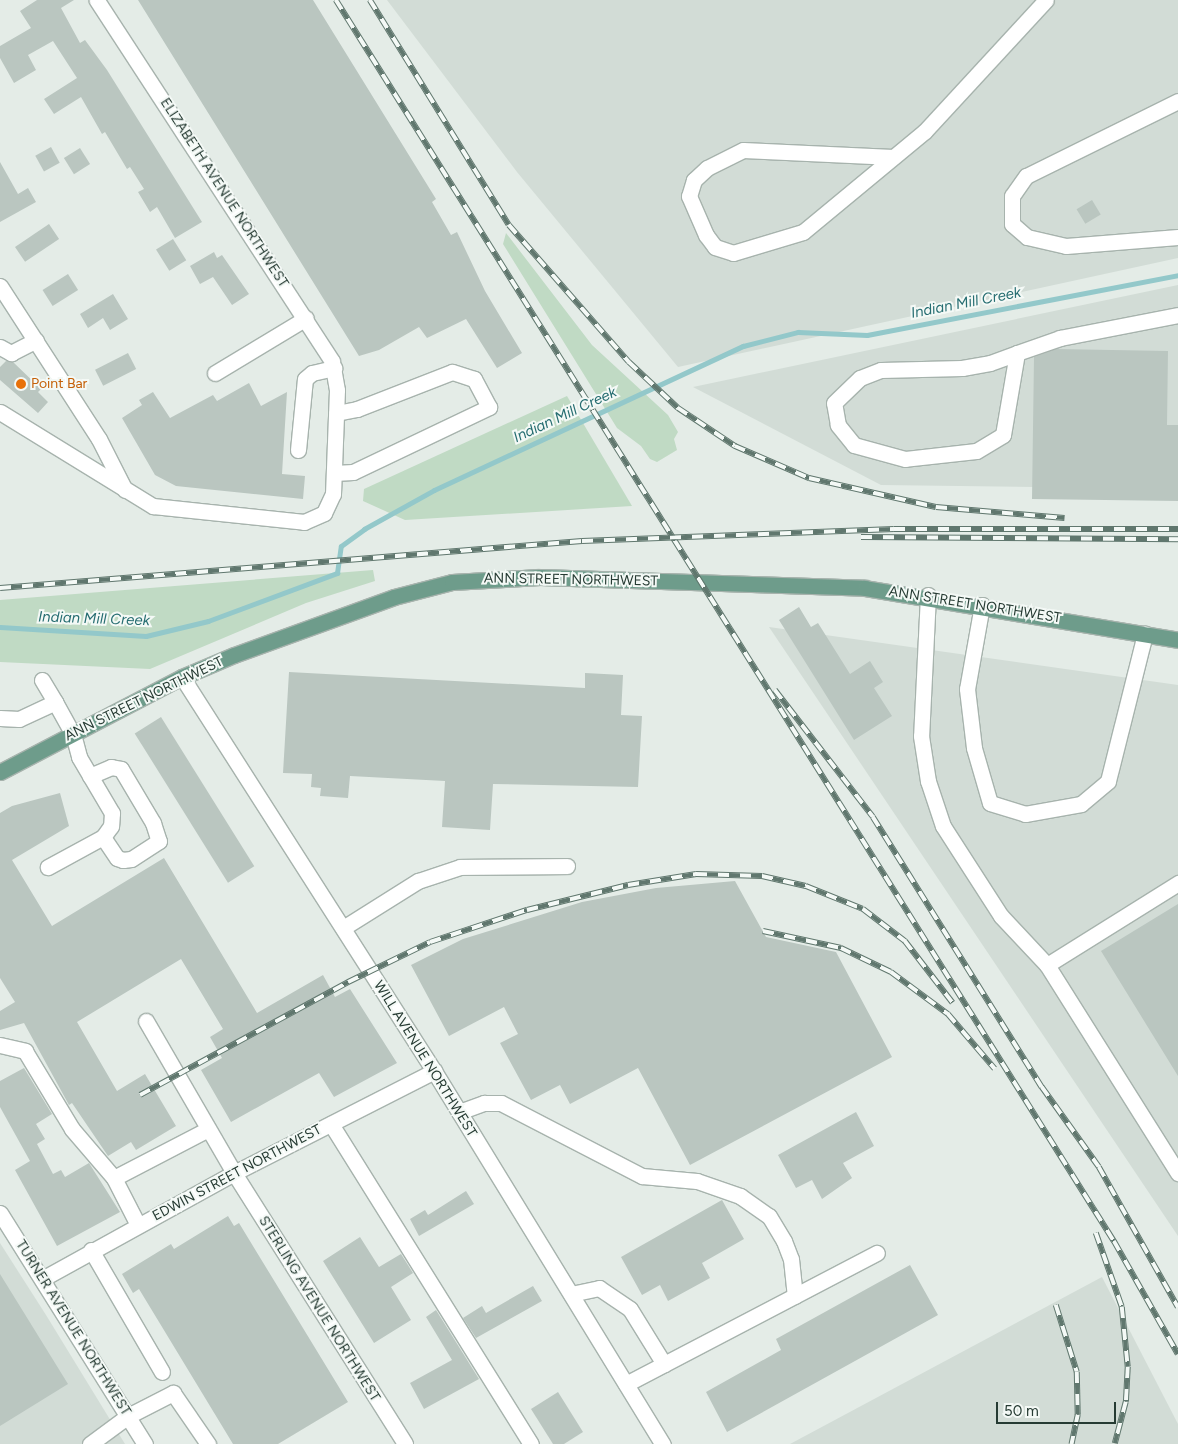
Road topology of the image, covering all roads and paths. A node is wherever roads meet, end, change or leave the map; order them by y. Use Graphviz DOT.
graph roads {
  1 [pos="97,0"];
  2 [pos="1046,0"];
  3 [pos="1178,102"];
  4 [pos="893,157"];
  5 [pos="1178,237"];
  6 [pos="0,286"];
  7 [pos="1178,315"];
  8 [pos="306,318"];
  9 [pos="36,340"];
  10 [pos="0,347"];
  11 [pos="1017,353"];
  12 [pos="334,368"];
  13 [pos="215,373"];
  14 [pos="0,412"];
  15 [pos="336,413"];
  16 [pos="298,450"];
  17 [pos="334,473"];
  18 [pos="125,490"];
  19 [pos="928,595"];
  20 [pos="982,605"];
  21 [pos="1145,634"];
  22 [pos="1178,640"];
  23 [pos="182,677"];
  24 [pos="42,680"];
  25 [pos="55,702"];
  26 [pos="1,716"];
  27 [pos="73,734"];
  28 [pos="0,772"];
  29 [pos="90,776"];
  30 [pos="103,837"];
  31 [pos="567,866"];
  32 [pos="48,867"];
  33 [pos="1178,883"];
  34 [pos="342,928"];
  35 [pos="1047,965"];
  36 [pos="146,1021"];
  37 [pos="0,1046"];
  38 [pos="434,1071"];
  39 [pos="459,1112"];
  40 [pos="331,1124"];
  41 [pos="208,1129"];
  42 [pos="234,1173"];
  43 [pos="1178,1173"];
  44 [pos="114,1178"];
  45 [pos="0,1213"];
  46 [pos="138,1225"];
  47 [pos="91,1250"];
  48 [pos="876,1254"];
  49 [pos="42,1279"];
  50 [pos="571,1294"];
  51 [pos="795,1296"];
  52 [pos="664,1364"];
  53 [pos="162,1372"];
  54 [pos="626,1384"];
  55 [pos="128,1416"];
  56 [pos="90,1444"];
  57 [pos="145,1444"];
  58 [pos="208,1444"];
  59 [pos="405,1444"];
  60 [pos="531,1444"];
  61 [pos="663,1444"];
  1 -- 8 [label="street, ELIZABETH AVENUE NORTHWEST"];
  2 -- 4 [label="street"];
  3 -- 5 [label="street"];
  4 -- 4 [label="street"];
  6 -- 9 [label="street"];
  7 -- 11 [label="street"];
  8 -- 12 [label="street, ELIZABETH AVENUE NORTHWEST"];
  8 -- 13 [label="street"];
  9 -- 10 [label="street"];
  9 -- 18 [label="street"];
  11 -- 11 [label="street"];
  12 -- 15 [label="street, ELIZABETH AVENUE NORTHWEST"];
  12 -- 16 [label="street"];
  14 -- 18 [label="street, ELIZABETH AVENUE NORTHWEST"];
  15 -- 17 [label="street, ELIZABETH AVENUE NORTHWEST"];
  15 -- 17 [label="street"];
  17 -- 18 [label="street, ELIZABETH AVENUE NORTHWEST"];
  19 -- 20 [label="main road, ANN STREET NORTHWEST"];
  19 -- 23 [label="main road, ANN STREET NORTHWEST"];
  19 -- 35 [label="street"];
  20 -- 21 [label="main road, ANN STREET NORTHWEST"];
  20 -- 21 [label="street"];
  21 -- 22 [label="main road, ANN STREET NORTHWEST"];
  23 -- 27 [label="main road, ANN STREET NORTHWEST"];
  23 -- 34 [label="street, WILL AVENUE NORTHWEST"];
  24 -- 25 [label="street"];
  25 -- 26 [label="street"];
  25 -- 27 [label="street"];
  27 -- 28 [label="main road, ANN STREET NORTHWEST"];
  27 -- 29 [label="street"];
  29 -- 30 [label="street"];
  29 -- 30 [label="street"];
  30 -- 32 [label="street"];
  31 -- 34 [label="street"];
  33 -- 35 [label="street"];
  34 -- 38 [label="street, WILL AVENUE NORTHWEST"];
  35 -- 43 [label="street"];
  36 -- 41 [label="street, STERLING AVENUE NORTHWEST"];
  37 -- 44 [label="street"];
  38 -- 39 [label="street, WILL AVENUE NORTHWEST"];
  38 -- 40 [label="street, EDWIN STREET NORTHWEST"];
  39 -- 50 [label="street, WILL AVENUE NORTHWEST"];
  39 -- 51 [label="street"];
  40 -- 42 [label="street, EDWIN STREET NORTHWEST"];
  40 -- 60 [label="street"];
  41 -- 42 [label="street, STERLING AVENUE NORTHWEST"];
  41 -- 44 [label="street"];
  42 -- 46 [label="street, EDWIN STREET NORTHWEST"];
  42 -- 59 [label="street, STERLING AVENUE NORTHWEST"];
  44 -- 46 [label="street"];
  45 -- 49 [label="street, TURNER AVENUE NORTHWEST"];
  46 -- 47 [label="street, EDWIN STREET NORTHWEST"];
  47 -- 49 [label="street, EDWIN STREET NORTHWEST"];
  47 -- 53 [label="street"];
  48 -- 51 [label="street"];
  49 -- 55 [label="street, TURNER AVENUE NORTHWEST"];
  50 -- 52 [label="street"];
  50 -- 54 [label="street, WILL AVENUE NORTHWEST"];
  51 -- 52 [label="street"];
  52 -- 54 [label="street"];
  54 -- 61 [label="street, WILL AVENUE NORTHWEST"];
  55 -- 56 [label="street"];
  55 -- 57 [label="street, TURNER AVENUE NORTHWEST"];
  55 -- 58 [label="street"];
}
